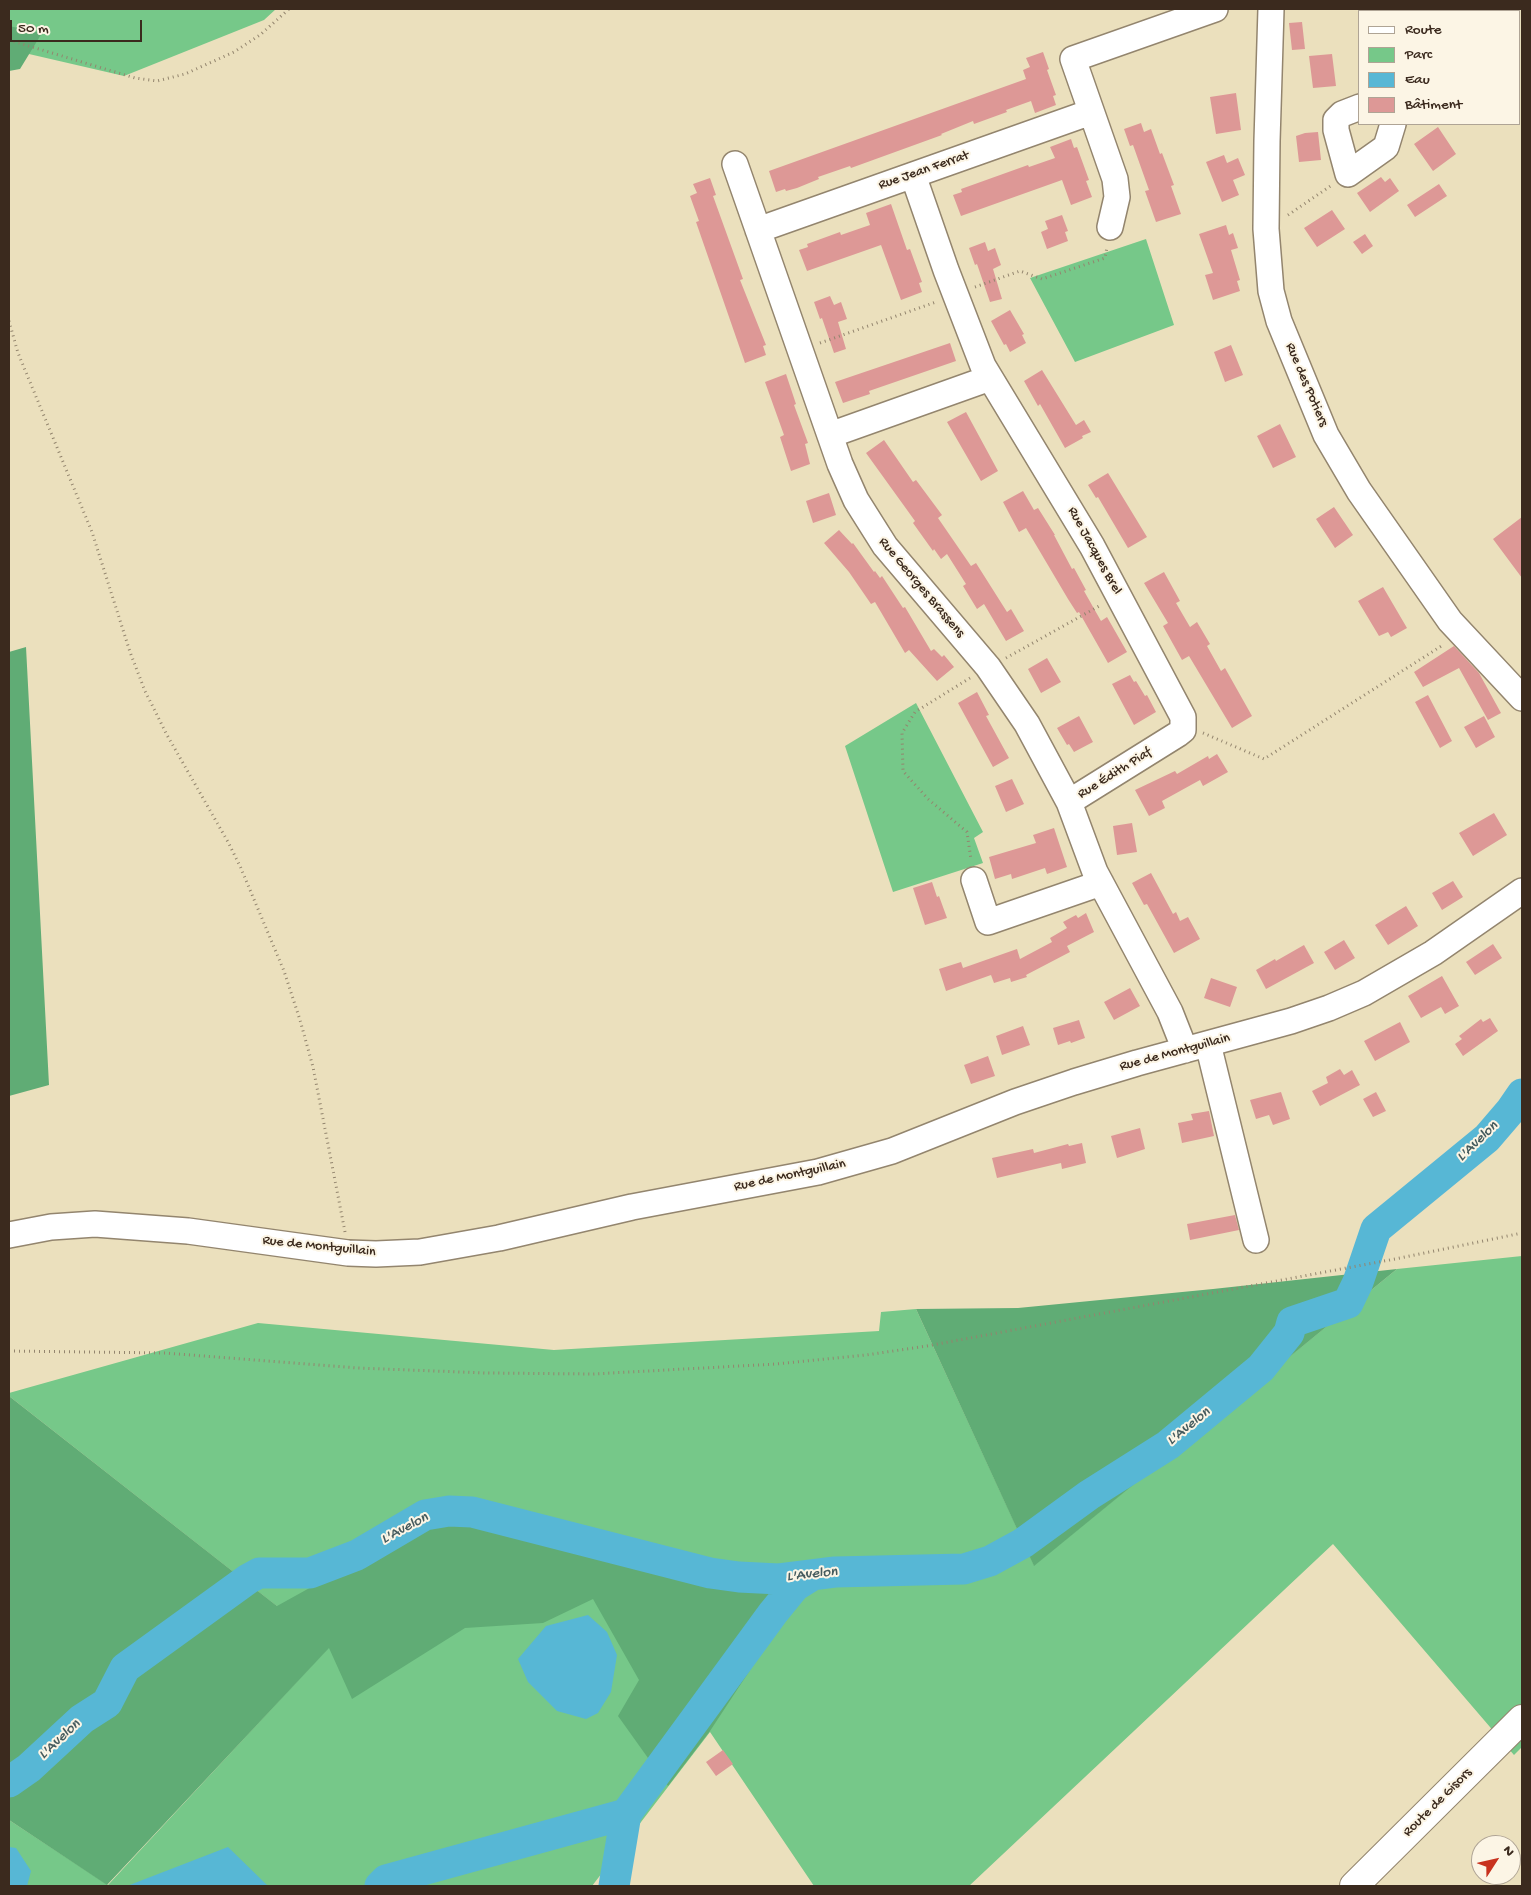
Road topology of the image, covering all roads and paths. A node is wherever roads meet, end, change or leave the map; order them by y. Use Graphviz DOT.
graph roads {
  1 [pos="289,9"];
  2 [pos="1215,9"];
  3 [pos="1271,9"];
  4 [pos="9,40"];
  5 [pos="1358,108"];
  6 [pos="1091,112"];
  7 [pos="1393,125"];
  8 [pos="735,164"];
  9 [pos="1348,174"];
  10 [pos="913,175"];
  11 [pos="1110,227"];
  12 [pos="1266,229"];
  13 [pos="758,230"];
  14 [pos="9,321"];
  15 [pos="990,378"];
  16 [pos="830,435"];
  17 [pos="1119,596"];
  18 [pos="1461,634"];
  19 [pos="988,667"];
  20 [pos="1522,698"];
  21 [pos="1183,730"];
  22 [pos="1069,802"];
  23 [pos="974,880"];
  24 [pos="1101,883"];
  25 [pos="1522,890"];
  26 [pos="1197,1047"];
  27 [pos="1522,1233"];
  28 [pos="9,1235"];
  29 [pos="1256,1240"];
  30 [pos="348,1253"];
  31 [pos="9,1351"];
  32 [pos="1522,1719"];
  33 [pos="1354,1886"];
  1 -- 4 [label="path"];
  2 -- 6 [label="street"];
  3 -- 12 [label="street, Rue des Potiers"];
  5 -- 9 [label="street"];
  6 -- 10 [label="street, Rue Jean Ferrat"];
  6 -- 11 [label="street"];
  7 -- 9 [label="street"];
  8 -- 13 [label="street"];
  9 -- 12 [label="path"];
  10 -- 13 [label="street, Rue Jean Ferrat"];
  10 -- 15 [label="street, Rue Jacques Brel"];
  12 -- 18 [label="street, Rue des Potiers"];
  13 -- 16 [label="street, Rue Georges Brassens"];
  14 -- 30 [label="path"];
  15 -- 16 [label="street"];
  15 -- 17 [label="street, Rue Jacques Brel"];
  16 -- 19 [label="street, Rue Georges Brassens"];
  17 -- 19 [label="path"];
  17 -- 21 [label="street, Rue Jacques Brel"];
  18 -- 20 [label="street, Rue des Potiers"];
  18 -- 21 [label="path"];
  19 -- 22 [label="street, Rue Georges Brassens"];
  19 -- 23 [label="path"];
  21 -- 22 [label="street, Rue Édith Piaf"];
  22 -- 24 [label="street, Rue Édith Piaf"];
  23 -- 24 [label="street"];
  24 -- 26 [label="street, Rue Édith Piaf"];
  25 -- 26 [label="street, Rue de Montguillain"];
  26 -- 29 [label="street, Rue Édith Piaf"];
  26 -- 30 [label="street, Rue de Montguillain"];
  27 -- 31 [label="path"];
  28 -- 30 [label="street, Rue de Montguillain"];
  32 -- 33 [label="main road, Route de Gisors"];
}
